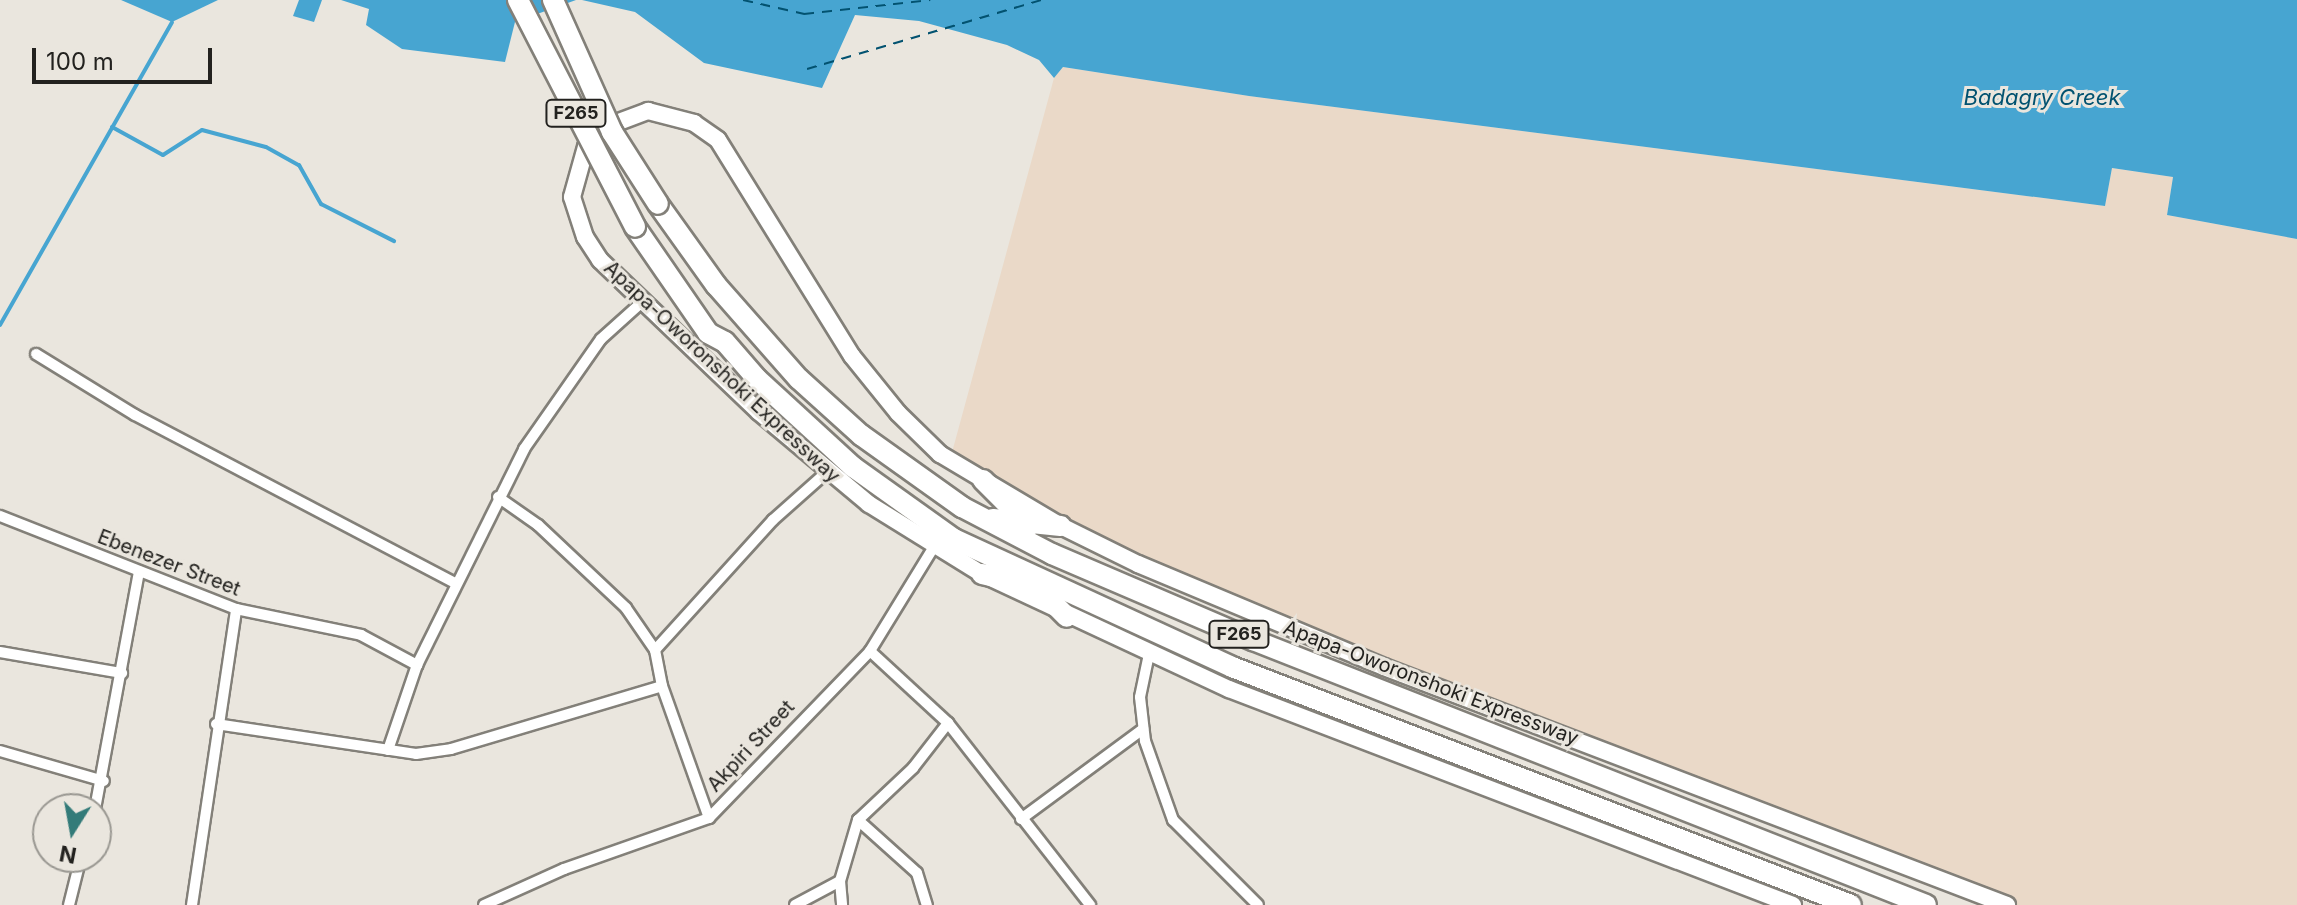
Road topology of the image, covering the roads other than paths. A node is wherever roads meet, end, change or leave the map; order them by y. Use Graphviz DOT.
graph roads {
  1 [pos="518,0"];
  2 [pos="553,0"];
  3 [pos="641,303"];
  4 [pos="36,354"];
  5 [pos="828,471"];
  6 [pos="983,480"];
  7 [pos="498,497"];
  8 [pos="962,507"];
  9 [pos="0,516"];
  10 [pos="1026,522"];
  11 [pos="1061,526"];
  12 [pos="935,545"];
  13 [pos="1052,554"];
  14 [pos="990,568"];
  15 [pos="139,571"];
  16 [pos="455,583"];
  17 [pos="1071,608"];
  18 [pos="236,609"];
  19 [pos="655,650"];
  20 [pos="870,651"];
  21 [pos="0,652"];
  22 [pos="1149,654"];
  23 [pos="417,665"];
  24 [pos="122,673"];
  25 [pos="662,686"];
  26 [pos="948,723"];
  27 [pos="216,724"];
  28 [pos="1143,729"];
  29 [pos="388,750"];
  30 [pos="0,751"];
  31 [pos="104,781"];
  32 [pos="100,793"];
  33 [pos="709,818"];
  34 [pos="1021,819"];
  35 [pos="858,820"];
  36 [pos="77,873"];
  37 [pos="840,881"];
  38 [pos="69,905"];
  39 [pos="192,905"];
  40 [pos="484,905"];
  41 [pos="795,905"];
  42 [pos="842,905"];
  43 [pos="927,905"];
  44 [pos="1090,905"];
  45 [pos="1258,905"];
  46 [pos="1793,905"];
  47 [pos="1851,905"];
  48 [pos="1926,905"];
  49 [pos="2007,905"];
  1 -- 14 [label="highway, Apapa-Oworonshoki Expressway / F265, bridge"];
  2 -- 8 [label="highway, Apapa-Oworonshoki Expressway / F265, bridge"];
  3 -- 5 [label="main road, Apapa-Oworonshoki Expressway"];
  3 -- 6 [label="main road, Apapa-Oworonshoki Expressway"];
  3 -- 7 [label="street"];
  4 -- 16 [label="street"];
  5 -- 12 [label="main road, Apapa-Oworonshoki Expressway"];
  5 -- 19 [label="street"];
  6 -- 10 [label="highway"];
  6 -- 11 [label="main road, Apapa-Oworonshoki Expressway"];
  7 -- 16 [label="street"];
  7 -- 19 [label="street"];
  8 -- 10 [label="highway"];
  8 -- 13 [label="highway, Apapa-Oworonshoki Expressway / F265"];
  9 -- 15 [label="street, Ebenezer Street"];
  10 -- 11 [label="highway"];
  10 -- 13 [label="highway"];
  11 -- 49 [label="main road, Apapa-Oworonshoki Expressway"];
  12 -- 14 [label="main road, Apapa-Oworonshoki Expressway"];
  12 -- 20 [label="street, Akpiri Street"];
  13 -- 48 [label="highway, Apapa-Oworonshoki Expressway / F265"];
  14 -- 17 [label="highway, Apapa-Oworonshoki Expressway / F265"];
  14 -- 17 [label="highway"];
  15 -- 18 [label="street, Ebenezer Street"];
  15 -- 24 [label="street"];
  16 -- 23 [label="street"];
  17 -- 22 [label="main road, Apapa-Oworonshoki Expressway"];
  17 -- 47 [label="highway, Apapa-Oworonshoki Expressway / F265"];
  18 -- 23 [label="street, Ebenezer Street"];
  18 -- 27 [label="street"];
  19 -- 25 [label="street"];
  20 -- 26 [label="street"];
  20 -- 33 [label="street, Akpiri Street"];
  21 -- 24 [label="street"];
  22 -- 28 [label="street"];
  22 -- 46 [label="main road, Apapa-Oworonshoki Expressway"];
  23 -- 29 [label="street"];
  24 -- 31 [label="street"];
  25 -- 29 [label="street"];
  25 -- 33 [label="street"];
  26 -- 34 [label="street"];
  26 -- 35 [label="street"];
  27 -- 29 [label="street"];
  27 -- 39 [label="street"];
  28 -- 34 [label="street"];
  28 -- 45 [label="street"];
  30 -- 31 [label="street"];
  31 -- 32 [label="street"];
  33 -- 40 [label="street, Akpiri Street"];
  34 -- 44 [label="street"];
  35 -- 37 [label="street"];
  35 -- 43 [label="street"];
  36 -- 38 [label="street"];
  37 -- 41 [label="street"];
  37 -- 42 [label="street"];
}
